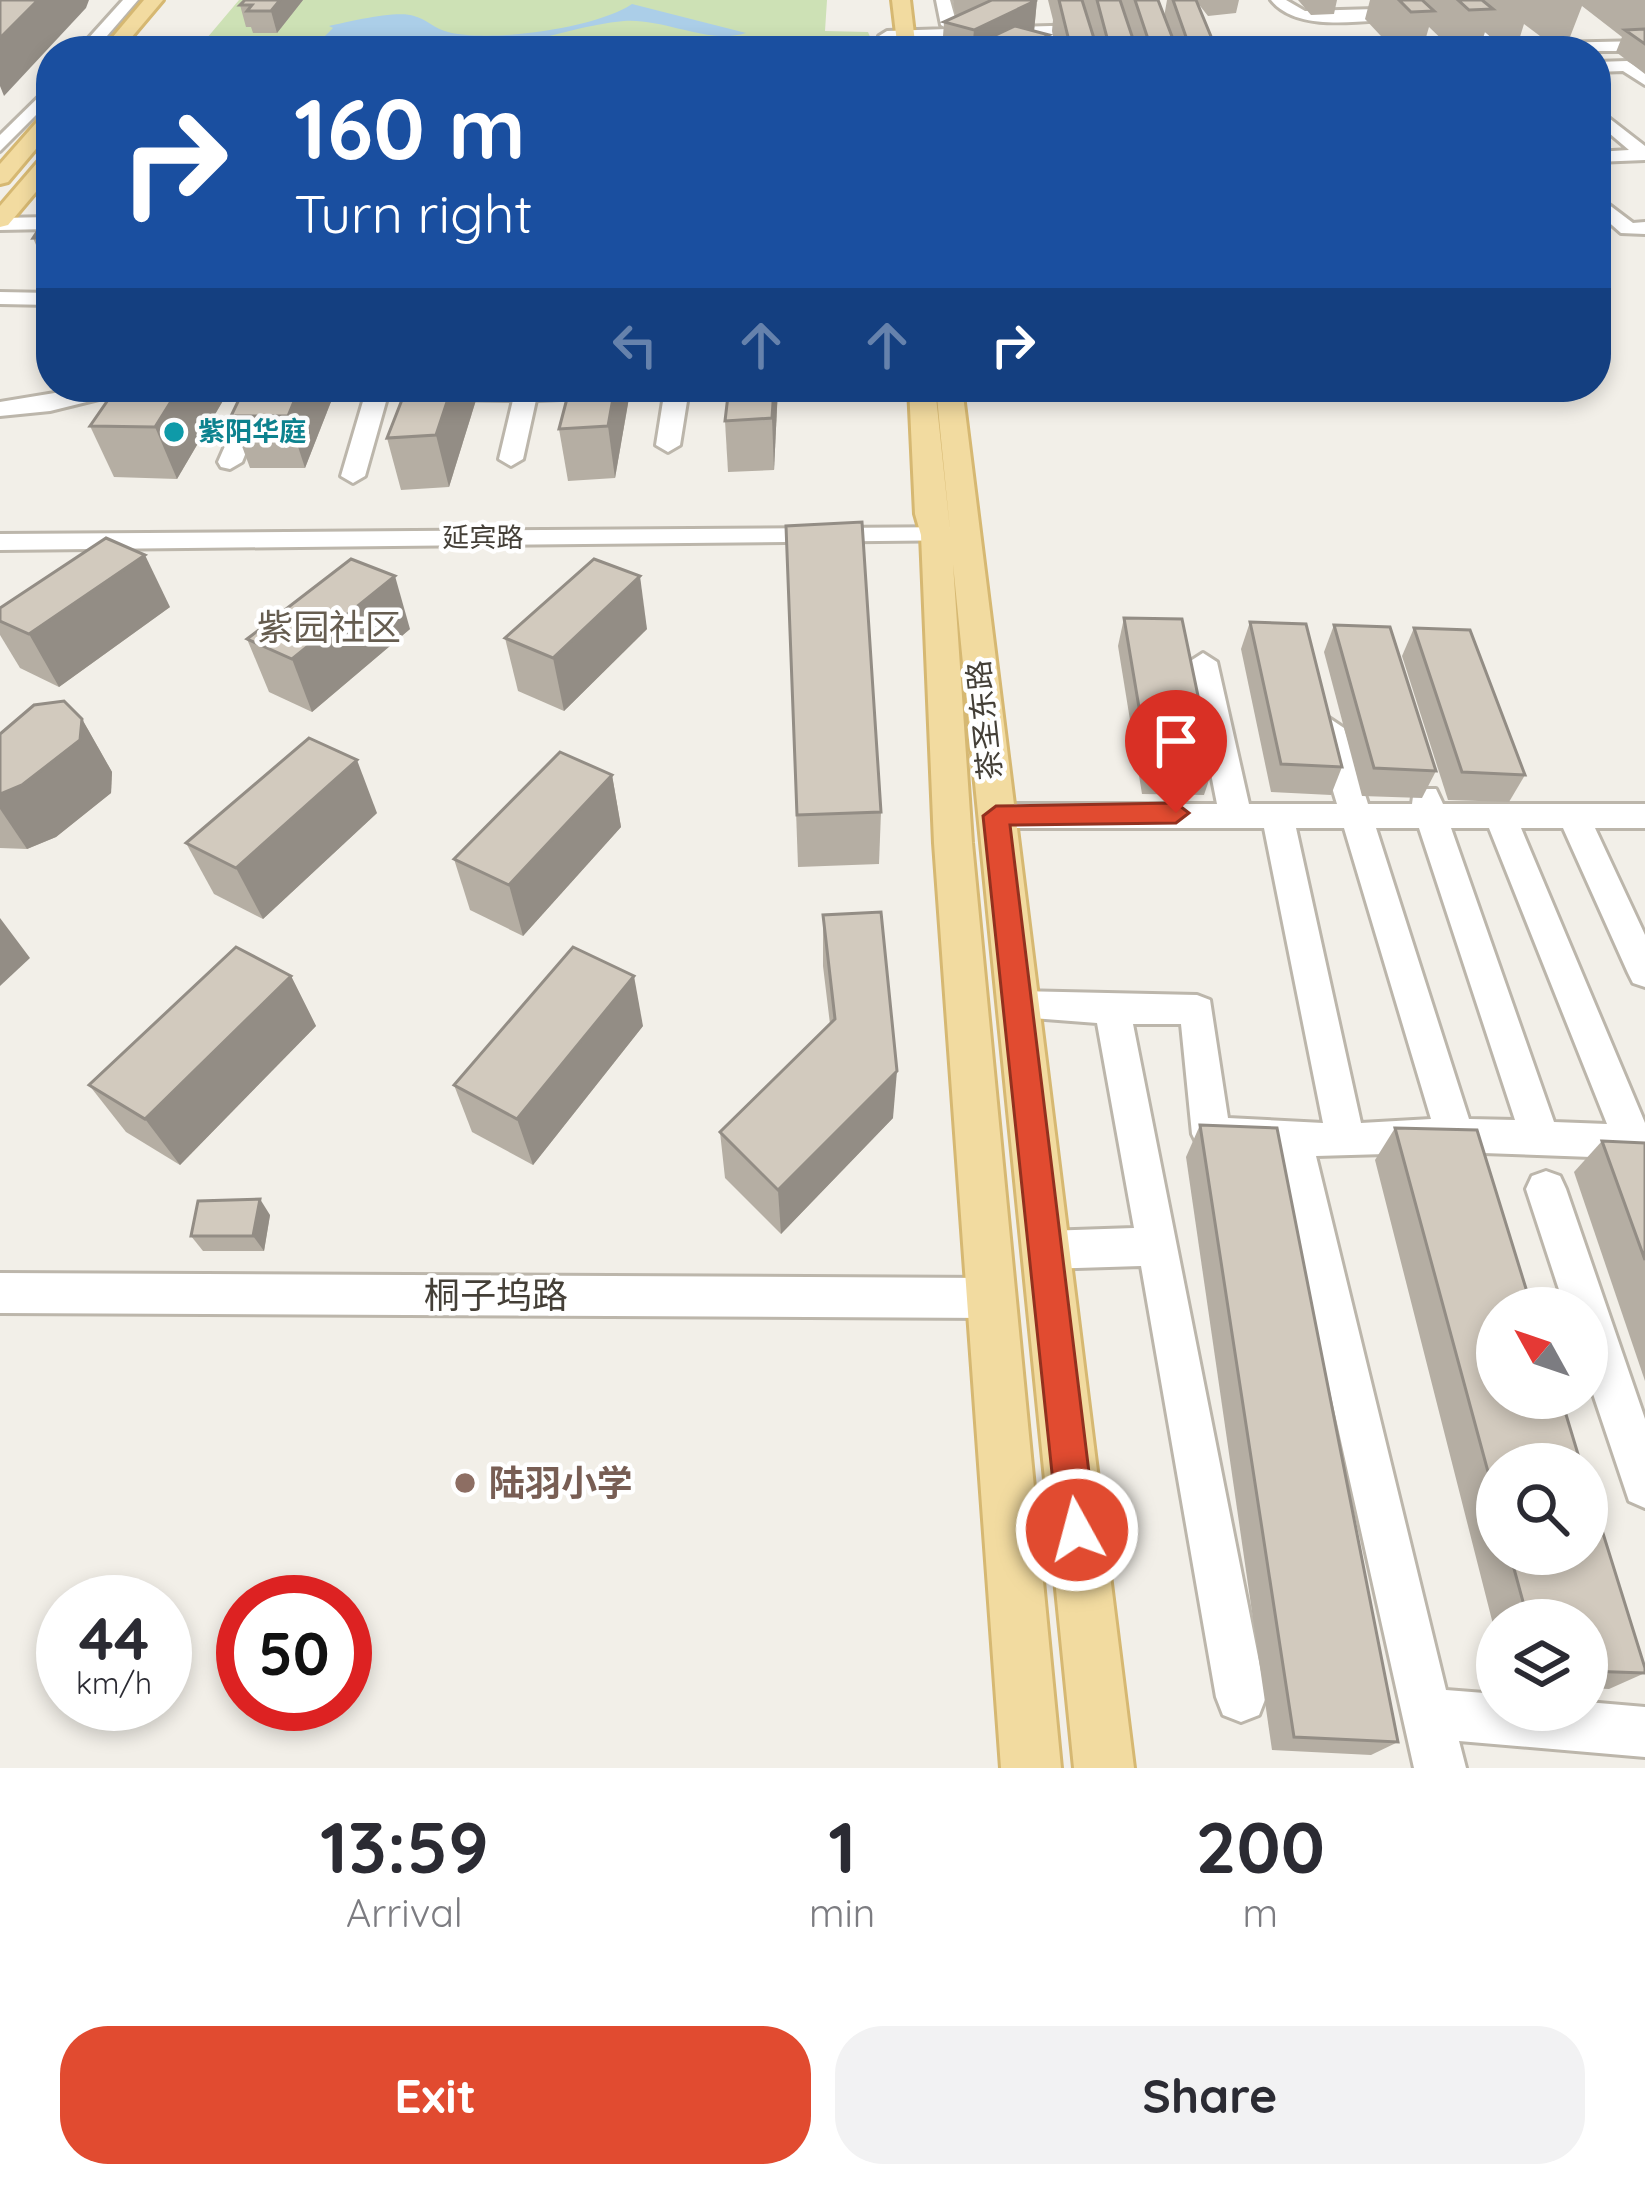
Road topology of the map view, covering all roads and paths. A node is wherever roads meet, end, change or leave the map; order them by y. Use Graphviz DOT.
graph roads {
  1 [pos="131,0"];
  2 [pos="154,0"];
  3 [pos="884,0"];
  4 [pos="901,0"];
  5 [pos="943,0"];
  6 [pos="1279,0"];
  7 [pos="1443,6"];
  8 [pos="1046,10"];
  9 [pos="1114,20"];
  10 [pos="1023,22"];
  11 [pos="1079,22"];
  12 [pos="1582,23"];
  13 [pos="949,25"];
  14 [pos="1049,31"];
  15 [pos="99,36"];
  16 [pos="123,36"];
  17 [pos="895,36"];
  18 [pos="898,36"];
  19 [pos="917,36"];
  20 [pos="986,36"];
  21 [pos="1050,36"];
  22 [pos="1083,36"];
  23 [pos="1119,36"];
  24 [pos="1155,36"];
  25 [pos="1480,36"];
  26 [pos="1593,36"];
  27 [pos="1645,48"];
  28 [pos="1611,49"];
  29 [pos="1611,67"];
  30 [pos="1645,80"];
  31 [pos="36,96"];
  32 [pos="17,102"];
  33 [pos="36,107"];
  34 [pos="1611,126"];
  35 [pos="36,135"];
  36 [pos="0,146"];
  37 [pos="1645,155"];
  38 [pos="1611,156"];
  39 [pos="0,177"];
  40 [pos="36,179"];
  41 [pos="1611,214"];
  42 [pos="0,222"];
  43 [pos="36,223"];
  44 [pos="1645,228"];
  45 [pos="0,298"];
  46 [pos="36,299"];
  47 [pos="58,402"];
  48 [pos="256,402"];
  49 [pos="375,402"];
  50 [pos="524,402"];
  51 [pos="675,402"];
  52 [pos="925,402"];
  53 [pos="949,402"];
  54 [pos="0,409"];
  55 [pos="668,445"];
  56 [pos="511,459"];
  57 [pos="230,462"];
  58 [pos="353,476"];
  59 [pos="0,519"];
  60 [pos="949,524"];
  61 [pos="0,542"];
  62 [pos="1204,662"];
  63 [pos="1322,702"];
  64 [pos="1418,769"];
  65 [pos="1235,813"];
  66 [pos="1276,814"];
  67 [pos="1353,814"];
  68 [pos="1430,814"];
  69 [pos="1500,815"];
  70 [pos="1574,815"];
  71 [pos="996,816"];
  72 [pos="1645,816"];
  73 [pos="1645,974"];
  74 [pos="1018,1006"];
  75 [pos="1112,1009"];
  76 [pos="1455,1135"];
  77 [pos="1540,1137"];
  78 [pos="1292,1138"];
  79 [pos="1346,1141"];
  80 [pos="1639,1141"];
  81 [pos="1546,1189"];
  82 [pos="1158,1246"];
  83 [pos="1045,1250"];
  84 [pos="1578,1287"];
  85 [pos="0,1293"];
  86 [pos="991,1298"];
  87 [pos="1608,1376"];
  88 [pos="1645,1486"];
  89 [pos="1241,1697"];
  90 [pos="1426,1713"];
  91 [pos="1645,1732"];
  92 [pos="1031,1768"];
  93 [pos="1104,1768"];
  94 [pos="1440,1768"];
  1 -- 15 [label="street"];
  2 -- 16 [label="main road"];
  3 -- 17 [label="main road"];
  4 -- 18 [label="main road"];
  5 -- 13 [label="street"];
  6 -- 7 [label="street"];
  7 -- 25 [label="street"];
  8 -- 14 [label="street"];
  9 -- 11 [label="street"];
  9 -- 23 [label="street"];
  9 -- 24 [label="street"];
  10 -- 13 [label="street"];
  11 -- 14 [label="street"];
  11 -- 22 [label="street"];
  12 -- 26 [label="street"];
  13 -- 19 [label="street"];
  14 -- 20 [label="street"];
  14 -- 21 [label="street"];
  27 -- 28 [label="street"];
  29 -- 30 [label="street"];
  31 -- 32 [label="street"];
  33 -- 36 [label="street"];
  34 -- 37 [label="street"];
  35 -- 39 [label="main road"];
  37 -- 38 [label="street"];
  40 -- 42 [label="main road"];
  41 -- 44 [label="street"];
  42 -- 43 [label="street"];
  45 -- 46 [label="street"];
  47 -- 54 [label="street"];
  48 -- 57 [label="street"];
  49 -- 58 [label="street"];
  50 -- 56 [label="street"];
  51 -- 55 [label="street"];
  52 -- 60 [label="main road, 茶圣东路"];
  53 -- 60 [label="main road, 茶圣东路"];
  59 -- 60 [label="street, 延宾路"];
  60 -- 61 [label="street, 延宾路"];
  60 -- 71 [label="main road, 茶圣东路"];
  60 -- 86 [label="main road, 茶圣东路"];
  62 -- 65 [label="street"];
  63 -- 67 [label="street"];
  64 -- 68 [label="street"];
  65 -- 66 [label="street"];
  65 -- 71 [label="street"];
  66 -- 67 [label="street"];
  66 -- 79 [label="street"];
  67 -- 68 [label="street"];
  67 -- 76 [label="street"];
  68 -- 69 [label="street"];
  68 -- 77 [label="street"];
  69 -- 70 [label="street"];
  69 -- 80 [label="street"];
  70 -- 72 [label="street"];
  70 -- 73 [label="street"];
  71 -- 74 [label="main road, 茶圣东路"];
  74 -- 75 [label="street"];
  74 -- 83 [label="main road, 茶圣东路"];
  75 -- 78 [label="street"];
  75 -- 82 [label="street"];
  76 -- 77 [label="street"];
  76 -- 79 [label="street"];
  77 -- 80 [label="street"];
  78 -- 79 [label="street"];
  78 -- 90 [label="street"];
  81 -- 84 [label="street"];
  82 -- 83 [label="street"];
  82 -- 89 [label="street"];
  83 -- 93 [label="main road, 茶圣东路"];
  85 -- 86 [label="street, 桐子坞路"];
  86 -- 92 [label="main road, 茶圣东路"];
  87 -- 88 [label="street"];
  90 -- 91 [label="street"];
  90 -- 94 [label="street"];
}
